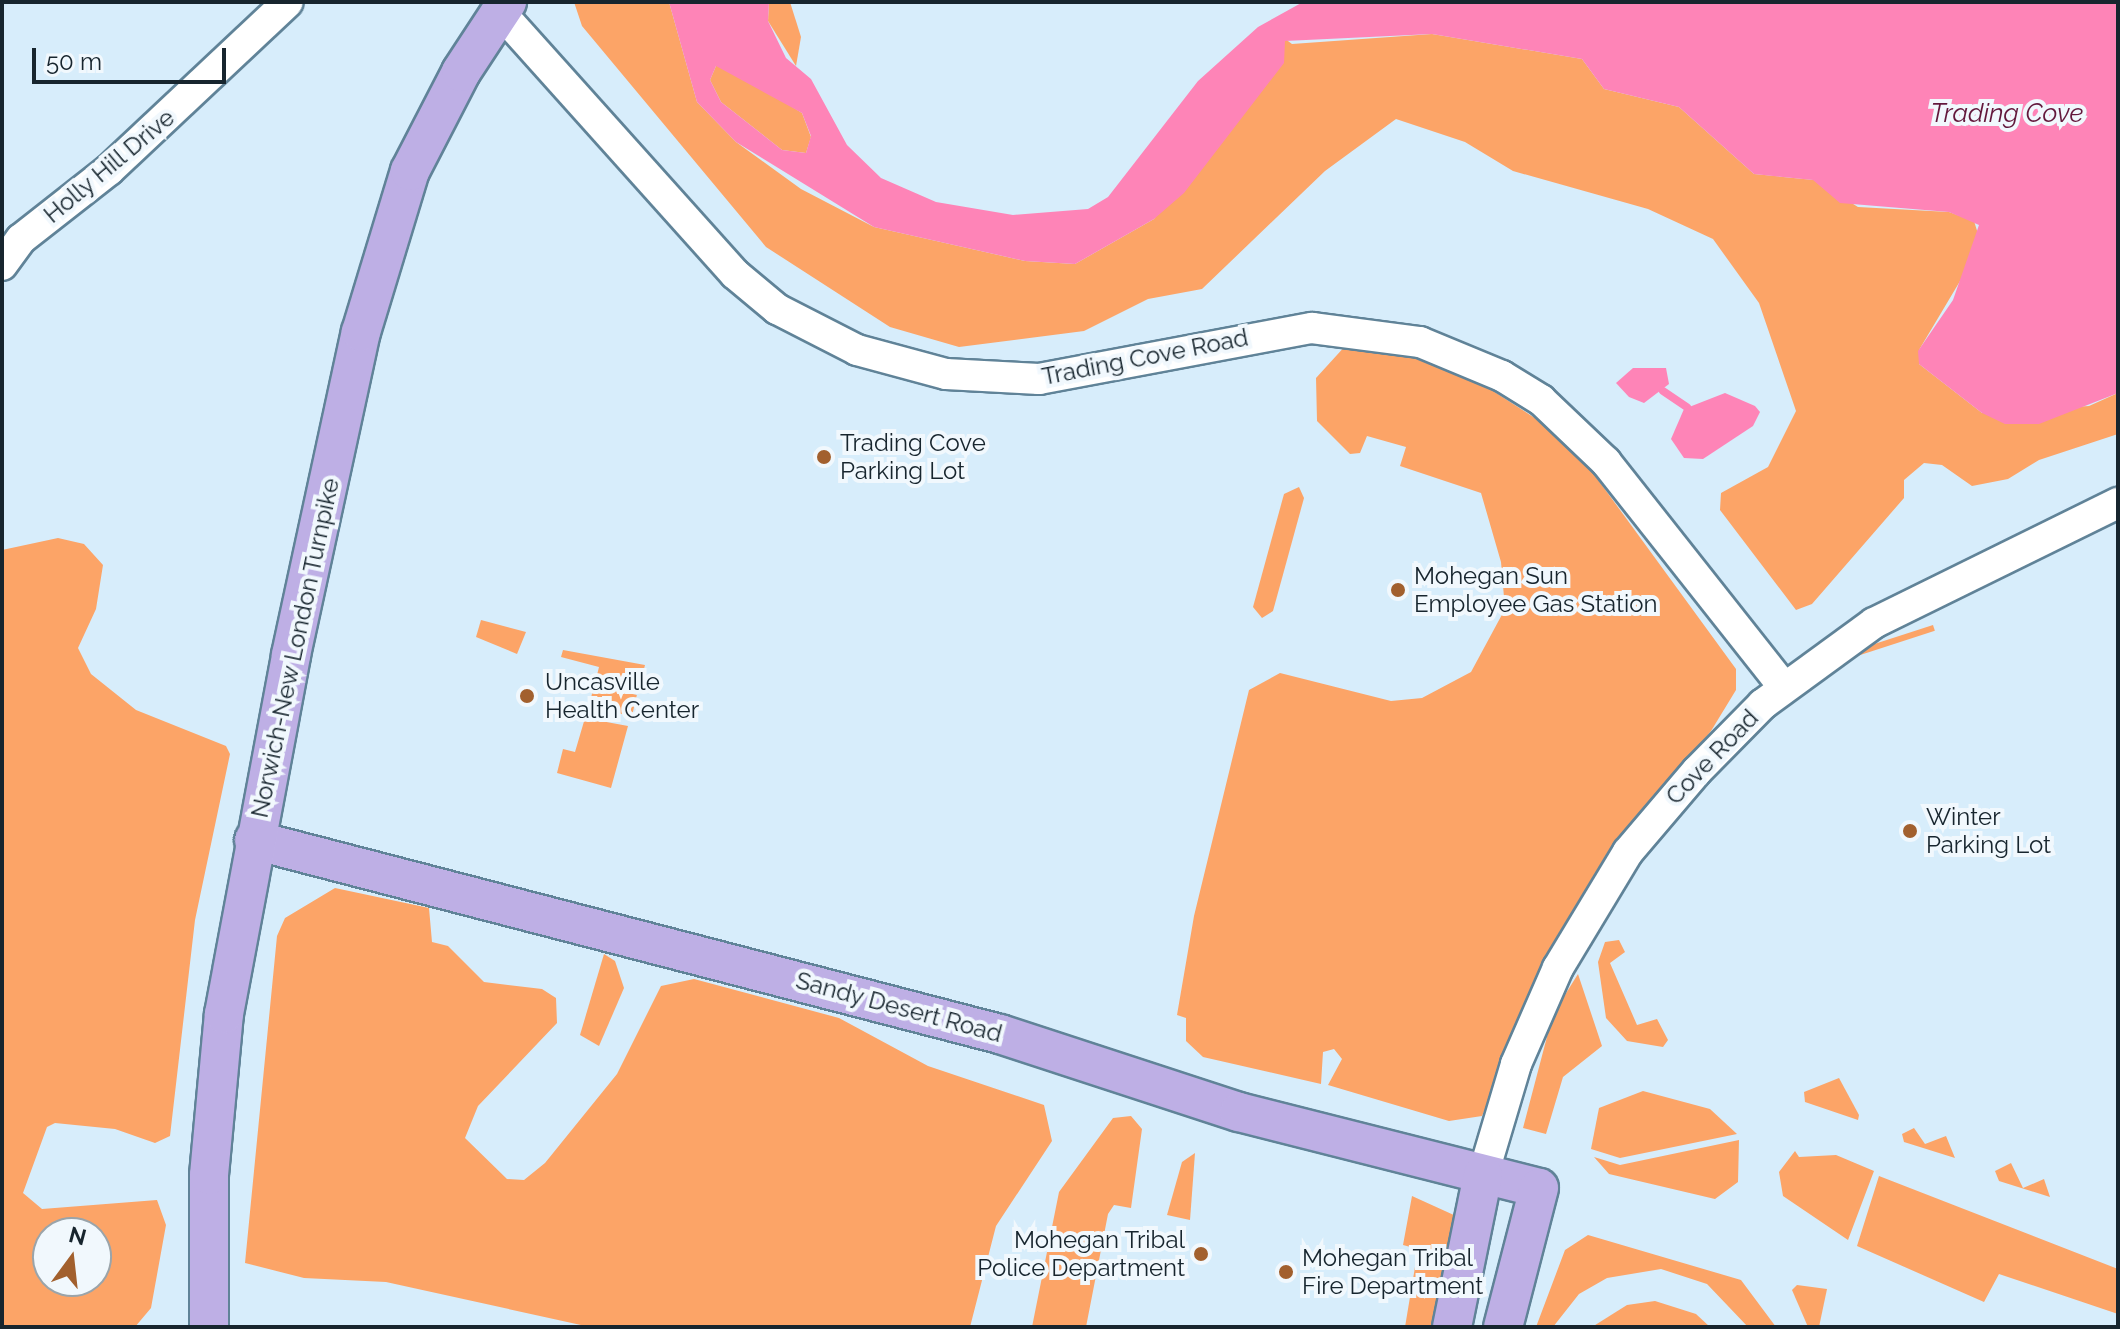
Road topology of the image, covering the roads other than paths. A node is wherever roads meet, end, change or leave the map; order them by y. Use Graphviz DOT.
graph roads {
  1 [pos="288,2"];
  2 [pos="500,5"];
  3 [pos="2,265"];
  4 [pos="2118,503"];
  5 [pos="1784,687"];
  6 [pos="254,840"];
  7 [pos="1483,1175"];
  8 [pos="209,1327"];
  9 [pos="1452,1327"];
  10 [pos="1503,1327"];
  1 -- 3 [label="street, Holly Hill Drive"];
  2 -- 5 [label="street, Trading Cove Road"];
  2 -- 6 [label="main road, Norwich-New London Turnpike"];
  4 -- 5 [label="street, Cove Road"];
  5 -- 7 [label="street, Cove Road"];
  6 -- 7 [label="main road, Sandy Desert Road"];
  6 -- 8 [label="main road, Norwich-New London Turnpike"];
  7 -- 9 [label="main road"];
  7 -- 10 [label="main road, Sandy Desert Road"];
}
